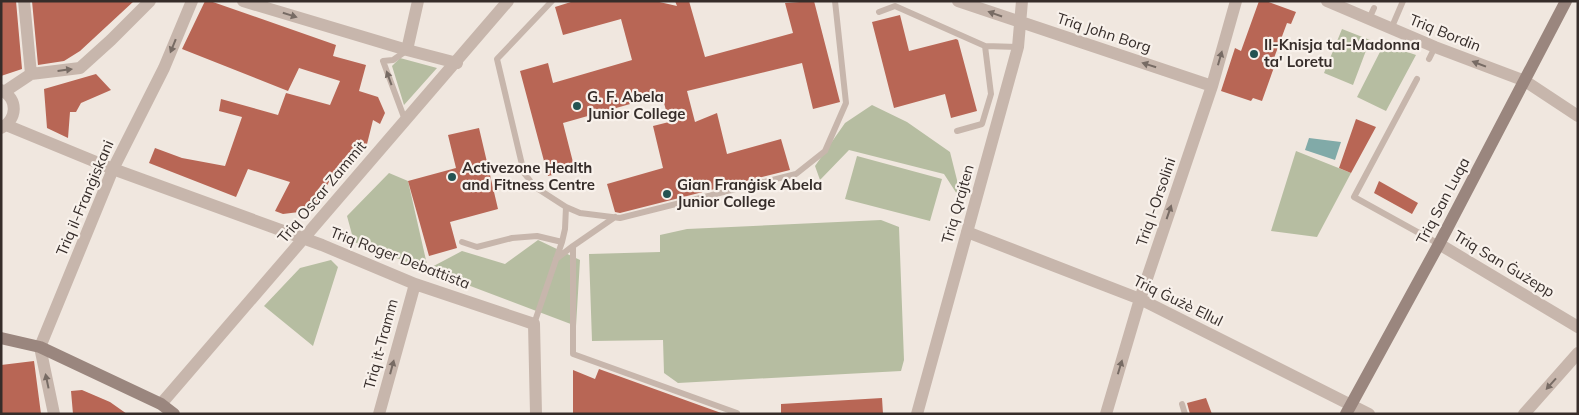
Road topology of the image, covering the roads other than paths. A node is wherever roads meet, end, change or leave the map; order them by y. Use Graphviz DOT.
graph roads {
  1 [pos="24,1"];
  2 [pos="150,1"];
  3 [pos="192,1"];
  4 [pos="243,1"];
  5 [pos="418,1"];
  6 [pos="508,1"];
  7 [pos="552,1"];
  8 [pos="835,1"];
  9 [pos="958,1"];
  10 [pos="1022,1"];
  11 [pos="1236,1"];
  12 [pos="1327,1"];
  13 [pos="1402,1"];
  14 [pos="1566,1"];
  15 [pos="879,12"];
  16 [pos="1020,23"];
  17 [pos="1391,29"];
  18 [pos="985,46"];
  19 [pos="1018,47"];
  20 [pos="1435,47"];
  21 [pos="407,50"];
  22 [pos="1429,59"];
  23 [pos="457,63"];
  24 [pos="31,74"];
  25 [pos="1417,79"];
  26 [pos="1525,81"];
  27 [pos="1212,86"];
  28 [pos="3,91"];
  29 [pos="1578,116"];
  30 [pos="405,120"];
  31 [pos="4,127"];
  32 [pos="958,131"];
  33 [pos="113,169"];
  34 [pos="566,207"];
  35 [pos="615,217"];
  36 [pos="967,232"];
  37 [pos="304,238"];
  38 [pos="462,242"];
  39 [pos="562,242"];
  40 [pos="1439,244"];
  41 [pos="573,246"];
  42 [pos="555,260"];
  43 [pos="415,284"];
  44 [pos="1140,299"];
  45 [pos="534,324"];
  46 [pos="1578,327"];
  47 [pos="1,338"];
  48 [pos="40,347"];
  49 [pos="1578,354"];
  50 [pos="162,404"];
  51 [pos="1182,404"];
  52 [pos="1348,410"];
  53 [pos="737,413"];
  54 [pos="54,414"];
  55 [pos="174,414"];
  56 [pos="379,414"];
  57 [pos="536,414"];
  58 [pos="916,414"];
  59 [pos="1106,414"];
  60 [pos="1185,414"];
  61 [pos="1369,414"];
  62 [pos="1524,414"];
  1 -- 24 [label="street"];
  24 -- 2 [label="street, one-way"];
  3 -- 33 [label="street, Triq il-Franġiskani, one-way"];
  4 -- 21 [label="street, one-way"];
  5 -- 21 [label="street"];
  6 -- 23 [label="street, Triq Oscar Zammit"];
  7 -- 34 [label="lane"];
  8 -- 35 [label="lane"];
  16 -- 9 [label="street, Triq John Borg, one-way"];
  10 -- 16 [label="street, Triq Qrajten"];
  27 -- 11 [label="street, Triq l-Orsolini, one-way"];
  12 -- 17 [label="street, Triq Bordin"];
  13 -- 17 [label="lane"];
  14 -- 26 [label="street, Triq San Luqa"];
  15 -- 18 [label="lane"];
  16 -- 19 [label="street, Triq Qrajten"];
  27 -- 16 [label="street, Triq John Borg, one-way"];
  17 -- 20 [label="street, Triq Bordin"];
  18 -- 19 [label="lane"];
  18 -- 32 [label="lane"];
  19 -- 36 [label="street, Triq Qrajten"];
  20 -- 22 [label="lane"];
  26 -- 20 [label="street, Triq Bordin, one-way"];
  21 -- 23 [label="street"];
  30 -- 21 [label="lane, one-way"];
  23 -- 30 [label="street, Triq Oscar Zammit"];
  24 -- 28 [label="street"];
  25 -- 40 [label="lane"];
  26 -- 29 [label="street, Triq Bordin"];
  26 -- 40 [label="street, Triq San Luqa"];
  44 -- 27 [label="street, Triq l-Orsolini, one-way"];
  28 -- 31 [label="street"];
  30 -- 37 [label="street, Triq Oscar Zammit"];
  31 -- 33 [label="street, Triq Roger Debattista"];
  33 -- 37 [label="street, Triq Roger Debattista"];
  33 -- 48 [label="street, Triq il-Franġiskani"];
  34 -- 35 [label="lane"];
  34 -- 39 [label="lane"];
  35 -- 41 [label="lane"];
  36 -- 44 [label="street, Triq Ġużè Ellul"];
  36 -- 58 [label="street, Triq Qrajten"];
  37 -- 43 [label="street, Triq Roger Debattista"];
  37 -- 50 [label="street, Triq Oscar Zammit"];
  38 -- 39 [label="lane"];
  39 -- 42 [label="lane"];
  40 -- 46 [label="street, Triq San Ġużepp"];
  40 -- 52 [label="street, Triq San Luqa"];
  41 -- 42 [label="lane"];
  41 -- 53 [label="lane"];
  42 -- 45 [label="lane"];
  43 -- 45 [label="street, Triq Roger Debattista"];
  56 -- 43 [label="street, Triq it-Tramm, one-way"];
  44 -- 52 [label="street, Triq Ġużè Ellul"];
  59 -- 44 [label="street, Triq l-Orsolini, one-way"];
  45 -- 57 [label="street"];
  47 -- 48 [label="street"];
  48 -- 50 [label="street"];
  54 -- 48 [label="street, one-way"];
  49 -- 62 [label="street, one-way"];
  50 -- 55 [label="street"];
  51 -- 60 [label="lane"];
  52 -- 61 [label="street, Triq Ġużè Ellul"];
}
